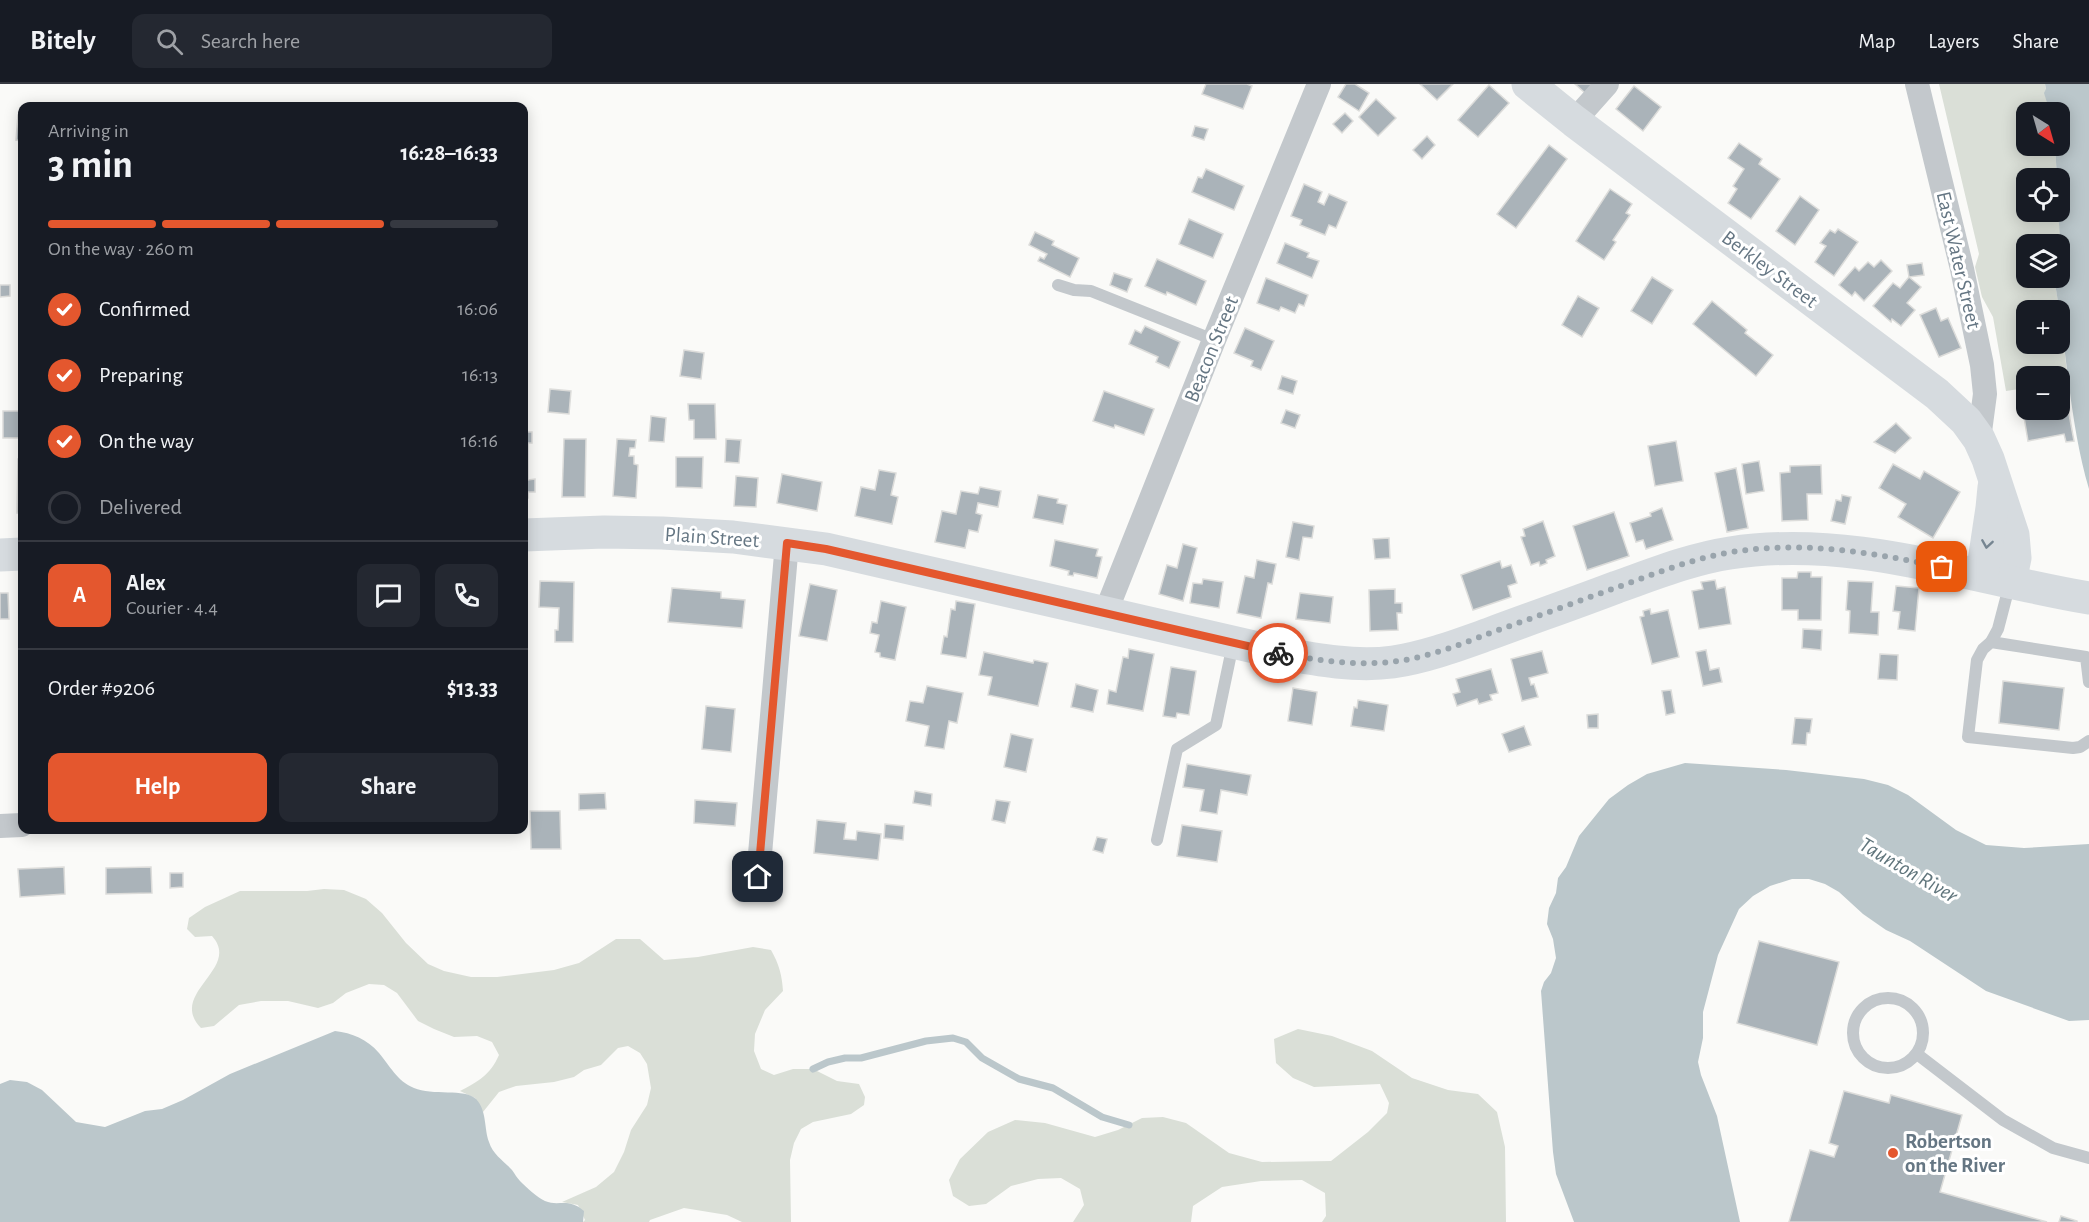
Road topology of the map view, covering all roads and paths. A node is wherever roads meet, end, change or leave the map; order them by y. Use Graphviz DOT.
graph roads {
  1 [pos="1319,84"];
  2 [pos="1528,84"];
  3 [pos="1607,84"];
  4 [pos="1917,84"];
  5 [pos="1574,121"];
  6 [pos="1058,285"];
  7 [pos="1214,340"];
  8 [pos="1979,439"];
  9 [pos="528,535"];
  10 [pos="787,543"];
  11 [pos="18,554"];
  12 [pos="0,555"];
  13 [pos="1996,578"];
  14 [pos="2089,598"];
  15 [pos="1105,614"];
  16 [pos="1233,642"];
  17 [pos="1991,642"];
  18 [pos="2089,682"];
  19 [pos="2089,741"];
  20 [pos="18,825"];
  21 [pos="0,826"];
  22 [pos="1157,840"];
  23 [pos="758,877"];
  24 [pos="1917,1054"];
  25 [pos="2089,1158"];
  1 -- 7 [label="street, Beacon Street"];
  2 -- 5 [label="main road, Berkley Street"];
  3 -- 5 [label="street"];
  4 -- 8 [label="street, East Water Street"];
  5 -- 8 [label="main road, Berkley Street"];
  6 -- 7 [label="lane"];
  7 -- 15 [label="street, Beacon Street"];
  8 -- 13 [label="main road, Berkley Street"];
  9 -- 10 [label="main road, Plain Street"];
  10 -- 15 [label="main road, Plain Street"];
  10 -- 23 [label="street"];
  11 -- 12 [label="main road"];
  13 -- 14 [label="main road, Plain Street"];
  13 -- 16 [label="main road, Plain Street"];
  13 -- 17 [label="lane"];
  15 -- 16 [label="main road, Plain Street"];
  16 -- 22 [label="lane"];
  17 -- 18 [label="lane"];
  17 -- 19 [label="lane"];
  20 -- 21 [label="street"];
  24 -- 24 [label="lane"];
  24 -- 25 [label="lane"];
}
